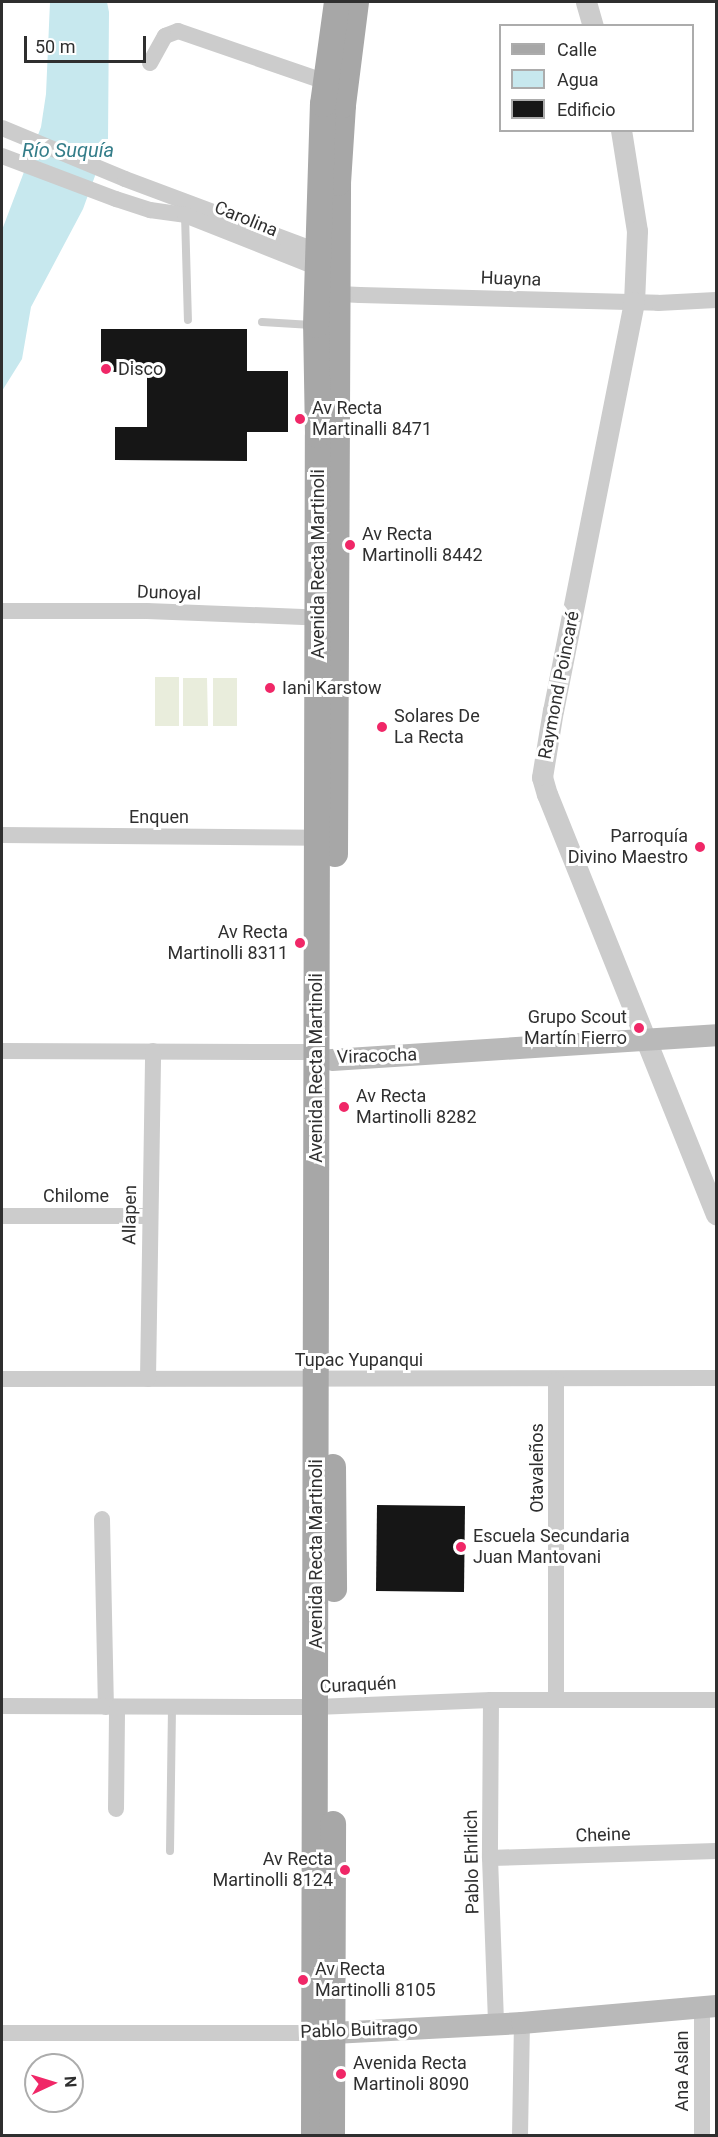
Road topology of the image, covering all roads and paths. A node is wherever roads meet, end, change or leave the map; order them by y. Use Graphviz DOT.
graph roads {
  1 [pos="337,2"];
  2 [pos="356,2"];
  3 [pos="586,2"];
  4 [pos="592,24"];
  5 [pos="150,63"];
  6 [pos="326,82"];
  7 [pos="4,129"];
  8 [pos="621,132"];
  9 [pos="2,156"];
  10 [pos="188,209"];
  11 [pos="327,272"];
  12 [pos="717,300"];
  13 [pos="634,302"];
  14 [pos="188,320"];
  15 [pos="262,322"];
  16 [pos="316,325"];
  17 [pos="2,611"];
  18 [pos="327,618"];
  19 [pos="2,835"];
  20 [pos="317,838"];
  21 [pos="717,1035"];
  22 [pos="647,1040"];
  23 [pos="153,1051"];
  24 [pos="2,1052"];
  25 [pos="324,1056"];
  26 [pos="717,1214"];
  27 [pos="2,1215"];
  28 [pos="150,1216"];
  29 [pos="717,1378"];
  30 [pos="2,1379"];
  31 [pos="148,1379"];
  32 [pos="324,1379"];
  33 [pos="556,1380"];
  34 [pos="102,1519"];
  35 [pos="491,1700"];
  36 [pos="556,1700"];
  37 [pos="717,1700"];
  38 [pos="2,1706"];
  39 [pos="325,1706"];
  40 [pos="111,1707"];
  41 [pos="172,1708"];
  42 [pos="116,1809"];
  43 [pos="170,1851"];
  44 [pos="717,1851"];
  45 [pos="490,1858"];
  46 [pos="709,2006"];
  47 [pos="522,2023"];
  48 [pos="496,2024"];
  49 [pos="2,2033"];
  50 [pos="324,2033"];
  51 [pos="314,2136"];
  52 [pos="332,2136"];
  53 [pos="520,2136"];
  54 [pos="702,2136"];
  1 -- 6 [label="main road, Avenida Recta Martinoli"];
  2 -- 11 [label="main road, Avenida Recta Martinoli"];
  3 -- 4 [label="street"];
  5 -- 6 [label="street"];
  6 -- 11 [label="main road, Avenida Recta Martinoli"];
  7 -- 10 [label="street, Carolina"];
  8 -- 13 [label="street, Raymond Poincaré"];
  9 -- 10 [label="street, Carolina"];
  10 -- 11 [label="street, Carolina"];
  10 -- 14 [label="lane"];
  11 -- 13 [label="street, Huayna"];
  11 -- 16 [label="main road, Avenida Recta Martinoli"];
  11 -- 18 [label="main road, Avenida Recta Martinoli"];
  12 -- 13 [label="street, Huayna"];
  13 -- 22 [label="street, Raymond Poincaré"];
  15 -- 16 [label="lane"];
  16 -- 18 [label="main road, Avenida Recta Martinoli"];
  17 -- 18 [label="street, Dunoyal"];
  18 -- 20 [label="main road, Avenida Recta Martinoli"];
  18 -- 25 [label="main road, Avenida Recta Martinoli"];
  19 -- 20 [label="street, Enquen"];
  20 -- 25 [label="main road, Avenida Recta Martinoli"];
  21 -- 22 [label="main road, Viracocha"];
  22 -- 25 [label="main road, Viracocha"];
  22 -- 26 [label="street, Raymond Poincaré"];
  23 -- 24 [label="street, Viracocha"];
  23 -- 25 [label="street, Viracocha"];
  23 -- 28 [label="street, Allapen"];
  25 -- 32 [label="main road, Avenida Recta Martinoli"];
  27 -- 28 [label="street, Chilome"];
  28 -- 31 [label="street, Allapen"];
  29 -- 33 [label="street, Tupac Yupanqui"];
  30 -- 31 [label="street, Tupac Yupanqui"];
  31 -- 32 [label="street, Tupac Yupanqui"];
  32 -- 33 [label="street, Tupac Yupanqui"];
  32 -- 39 [label="main road, Avenida Recta Martinoli"];
  33 -- 36 [label="street, Otavaleños"];
  34 -- 40 [label="street"];
  35 -- 36 [label="street, Curaquén"];
  35 -- 39 [label="street, Curaquén"];
  35 -- 45 [label="street, Pablo Ehrlich"];
  36 -- 37 [label="street, Curaquén"];
  38 -- 40 [label="street, Curaquén"];
  39 -- 41 [label="street, Curaquén"];
  39 -- 50 [label="main road, Avenida Recta Martinoli"];
  40 -- 41 [label="street, Curaquén"];
  40 -- 42 [label="street"];
  41 -- 43 [label="lane"];
  44 -- 45 [label="street, Cheine"];
  45 -- 48 [label="street, Pablo Ehrlich"];
  46 -- 47 [label="main road, Pablo Buitrago"];
  46 -- 54 [label="street, Ana Aslan"];
  47 -- 48 [label="main road, Pablo Buitrago"];
  47 -- 53 [label="street"];
  48 -- 50 [label="main road, Pablo Buitrago"];
  49 -- 50 [label="street, Pablo Buitrago"];
  50 -- 51 [label="main road, Avenida Recta Martinoli"];
  50 -- 52 [label="main road, Avenida Recta Martinoli"];
}
